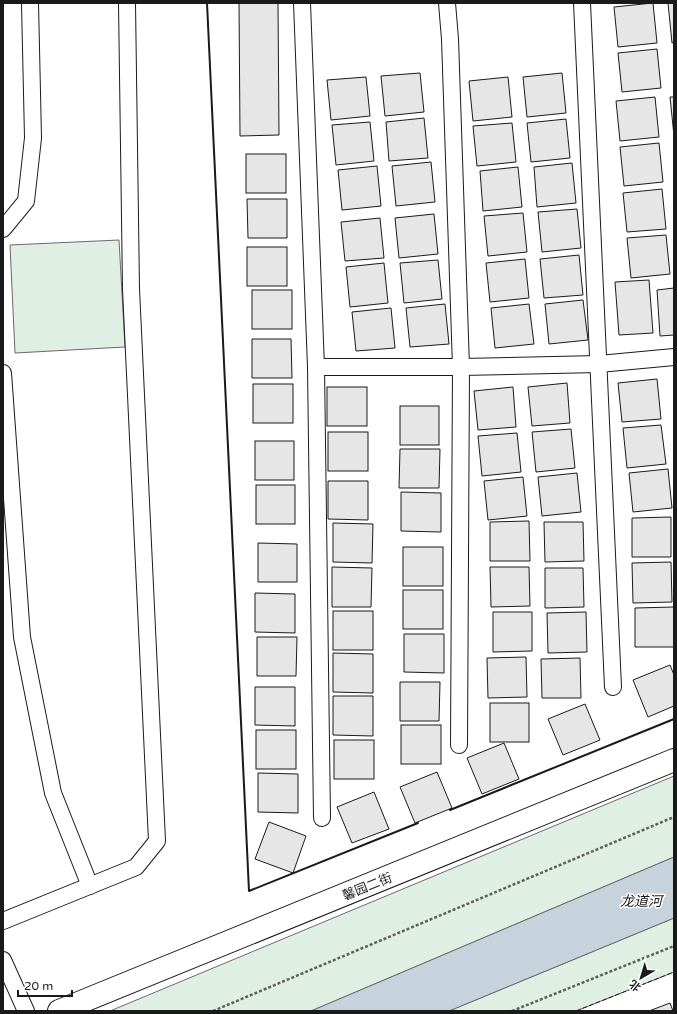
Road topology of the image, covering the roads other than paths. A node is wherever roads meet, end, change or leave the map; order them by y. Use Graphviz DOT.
graph roads {
  1 [pos="30,3"];
  2 [pos="127,3"];
  3 [pos="302,3"];
  4 [pos="447,3"];
  5 [pos="582,3"];
  6 [pos="3,229"];
  7 [pos="674,357"];
  8 [pos="599,364"];
  9 [pos="316,367"];
  10 [pos="461,367"];
  11 [pos="3,373"];
  12 [pos="613,687"];
  13 [pos="459,745"];
  14 [pos="674,760"];
  15 [pos="322,818"];
  16 [pos="90,886"];
  17 [pos="3,921"];
  18 [pos="3,960"];
  19 [pos="26,1011"];
  20 [pos="59,1011"];
  1 -- 6 [label="street"];
  2 -- 16 [label="street"];
  3 -- 9 [label="street"];
  4 -- 10 [label="street"];
  5 -- 8 [label="street"];
  7 -- 8 [label="street"];
  8 -- 10 [label="street"];
  8 -- 12 [label="street"];
  9 -- 10 [label="street"];
  9 -- 15 [label="street"];
  10 -- 13 [label="street"];
  11 -- 16 [label="street"];
  14 -- 20 [label="street, 馨园二街"];
  16 -- 17 [label="street"];
  18 -- 19 [label="street"];
}
